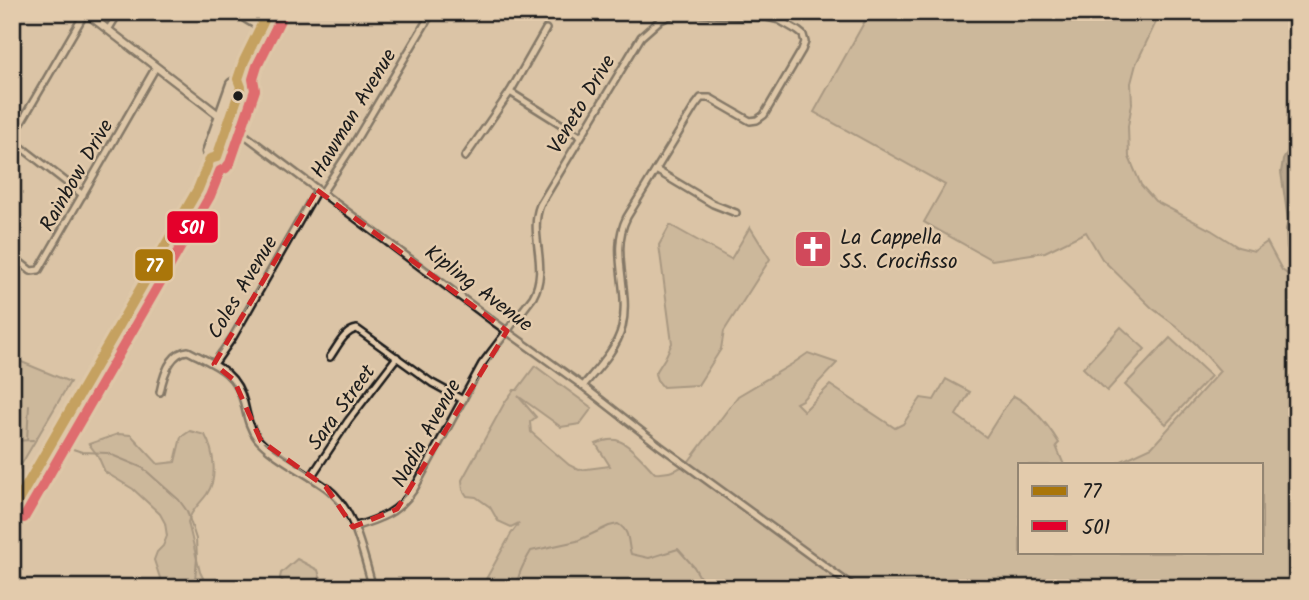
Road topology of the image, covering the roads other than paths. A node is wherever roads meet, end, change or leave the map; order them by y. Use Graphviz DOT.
graph roads {
  1 [pos="85,12"];
  2 [pos="119,12"];
  3 [pos="236,12"];
  4 [pos="268,12"];
  5 [pos="288,12"];
  6 [pos="432,12"];
  7 [pos="260,26"];
  8 [pos="546,29"];
  9 [pos="108,30"];
  10 [pos="156,68"];
  11 [pos="238,79"];
  12 [pos="510,92"];
  13 [pos="219,116"];
  14 [pos="229,123"];
  15 [pos="580,135"];
  16 [pos="12,139"];
  17 [pos="465,157"];
  18 [pos="210,159"];
  19 [pos="656,170"];
  20 [pos="319,192"];
  21 [pos="83,195"];
  22 [pos="736,212"];
  23 [pos="12,256"];
  24 [pos="506,331"];
  25 [pos="330,357"];
  26 [pos="397,357"];
  27 [pos="214,364"];
  28 [pos="583,386"];
  29 [pos="160,392"];
  30 [pos="463,400"];
  31 [pos="311,477"];
  32 [pos="12,511"];
  33 [pos="353,527"];
  34 [pos="373,588"];
  35 [pos="855,588"];
  1 -- 9 [label="street, Kipling Avenue"];
  1 -- 16 [label="street"];
  2 -- 9 [label="street"];
  3 -- 7 [label="street"];
  4 -- 7 [label="main road"];
  5 -- 7 [label="street"];
  6 -- 20 [label="street, Hawman Avenue"];
  7 -- 11 [label="main road"];
  8 -- 12 [label="street"];
  9 -- 10 [label="street, Kipling Avenue"];
  10 -- 13 [label="street, Kipling Avenue"];
  10 -- 21 [label="street, Rainbow Drive"];
  11 -- 13 [label="main road"];
  11 -- 14 [label="main road"];
  12 -- 15 [label="street"];
  12 -- 17 [label="street"];
  13 -- 14 [label="street, Kipling Avenue"];
  13 -- 18 [label="main road"];
  14 -- 18 [label="main road"];
  14 -- 20 [label="street, Kipling Avenue"];
  15 -- 19 [label="street, Veneto Drive"];
  15 -- 24 [label="street, Veneto Drive"];
  16 -- 21 [label="street"];
  18 -- 32 [label="main road"];
  19 -- 22 [label="street"];
  19 -- 28 [label="street, Veneto Drive"];
  20 -- 24 [label="street, Kipling Avenue"];
  20 -- 27 [label="street, Coles Avenue"];
  21 -- 23 [label="street, Rainbow Drive"];
  24 -- 28 [label="street, Kipling Avenue"];
  24 -- 30 [label="street, Nadia Avenue"];
  25 -- 26 [label="street"];
  26 -- 30 [label="street"];
  26 -- 31 [label="street, Sara Street"];
  27 -- 29 [label="street, Coles Avenue"];
  27 -- 31 [label="street"];
  28 -- 35 [label="street, Kipling Avenue"];
  30 -- 33 [label="street, Nadia Avenue"];
  31 -- 33 [label="street"];
  33 -- 34 [label="street"];
}
